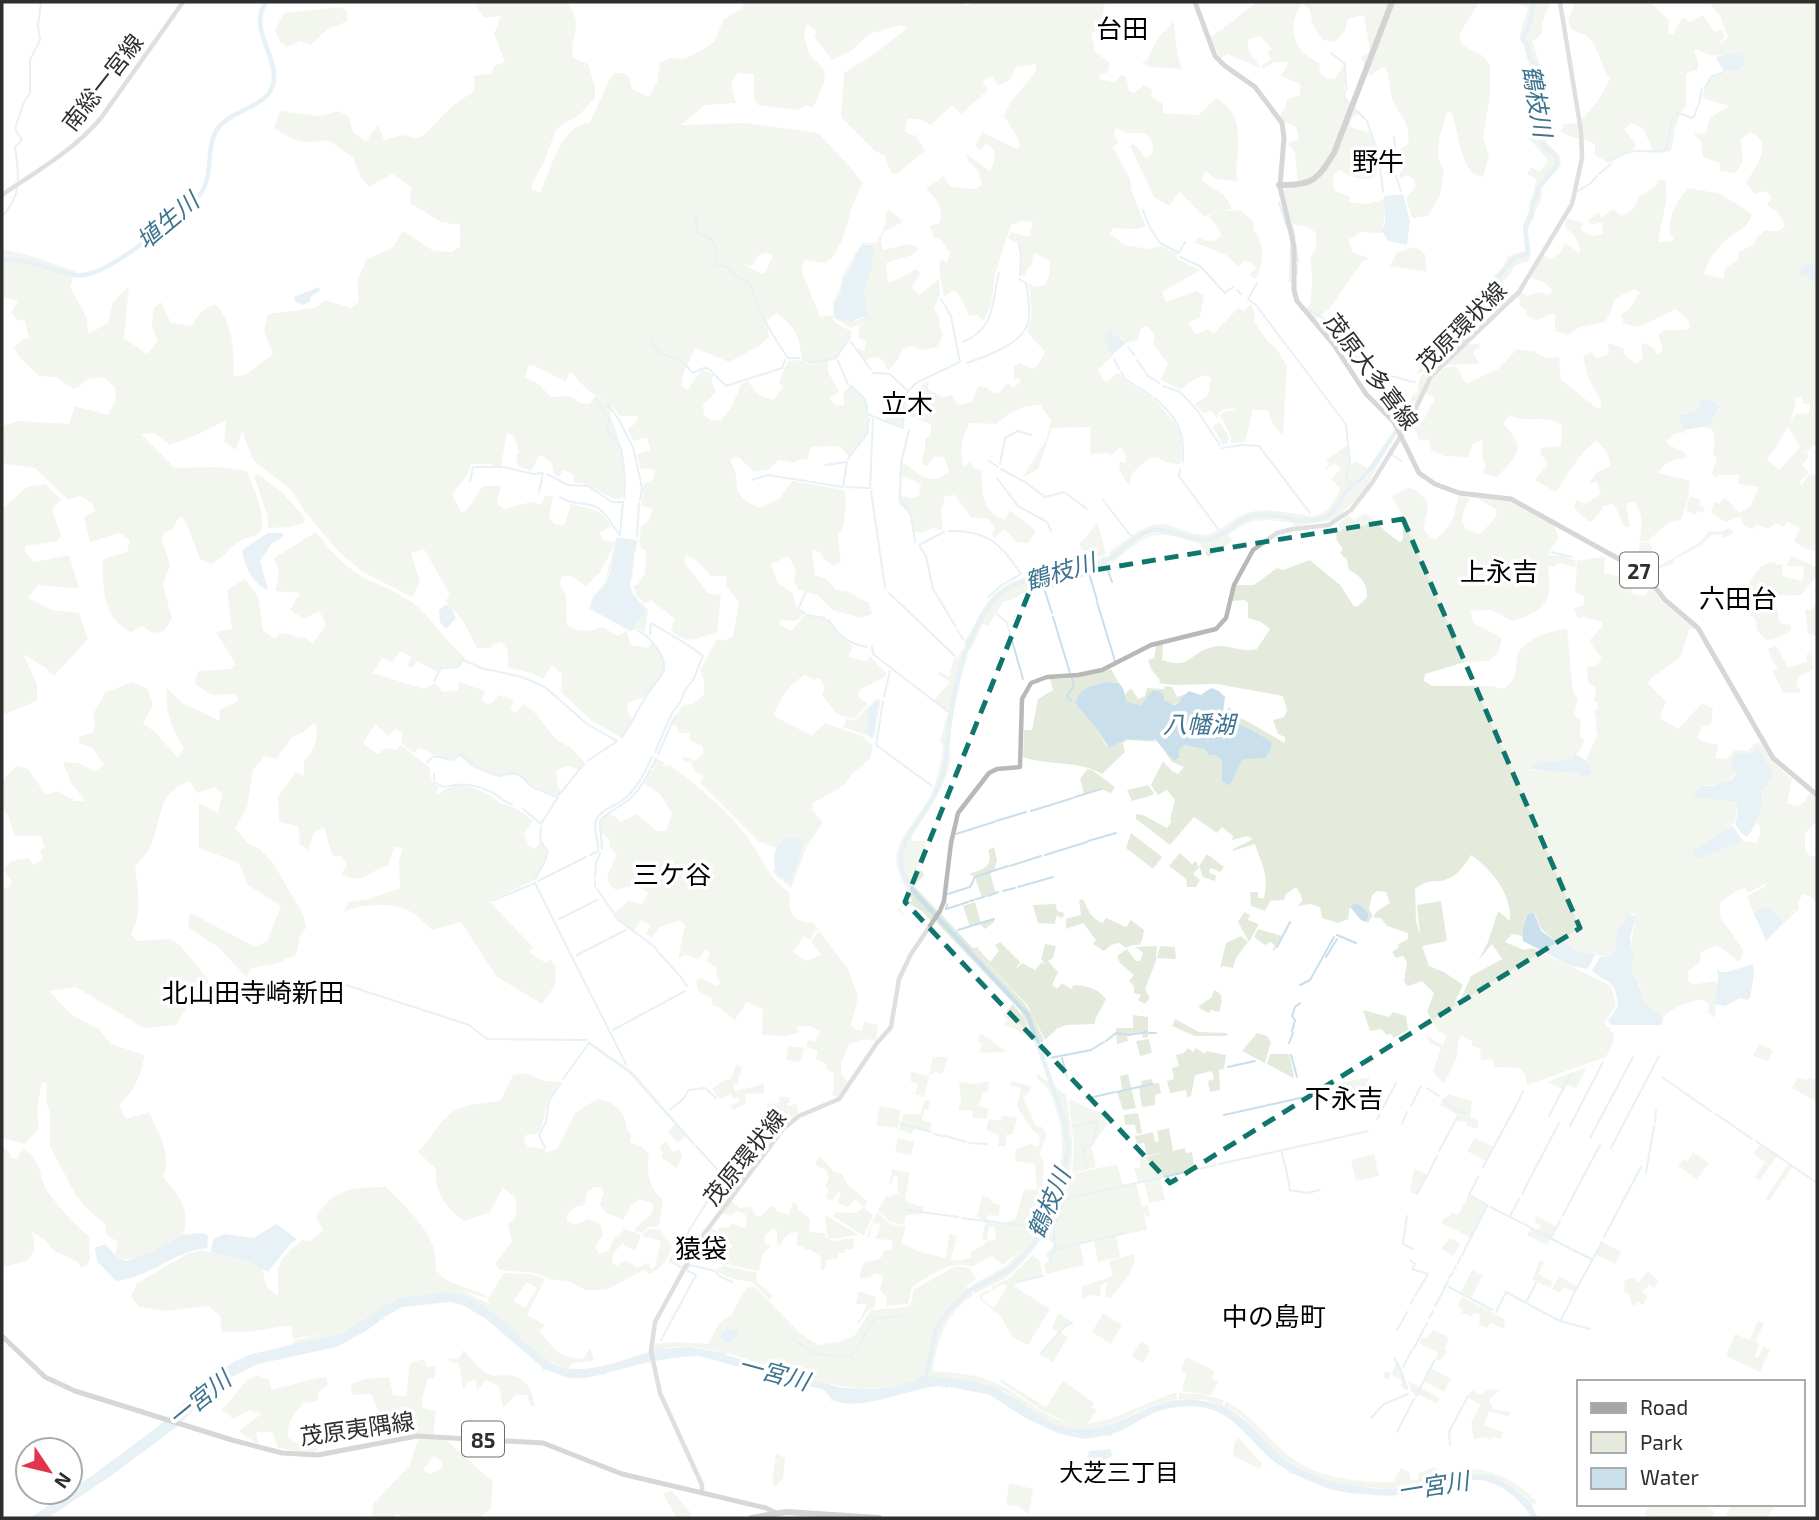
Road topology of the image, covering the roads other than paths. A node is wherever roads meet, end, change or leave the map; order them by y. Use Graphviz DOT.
graph roads {
  1 [pos="183,2"];
  2 [pos="1195,2"];
  3 [pos="1392,2"];
  4 [pos="1560,2"];
  5 [pos="1279,185"];
  6 [pos="2,195"];
  7 [pos="1401,432"];
  8 [pos="1817,795"];
  9 [pos="2,1336"];
  10 [pos="702,1494"];
  11 [pos="776,1513"];
  12 [pos="751,1518"];
  13 [pos="879,1518"];
  1 -- 6 [label="main road, 南総一宮線"];
  2 -- 5 [label="main road, 茂原大多喜線 / 27"];
  3 -- 5 [label="highway"];
  4 -- 7 [label="main road, 茂原環状線"];
  5 -- 7 [label="main road, 茂原大多喜線 / 27"];
  7 -- 8 [label="main road, 茂原大多喜線 / 27"];
  7 -- 10 [label="main road, 茂原環状線"];
  9 -- 10 [label="main road, 茂原夷隅線 / 85"];
  10 -- 11 [label="main road, 茂原夷隅線 / 85"];
  11 -- 12 [label="highway"];
  11 -- 13 [label="highway"];
}
